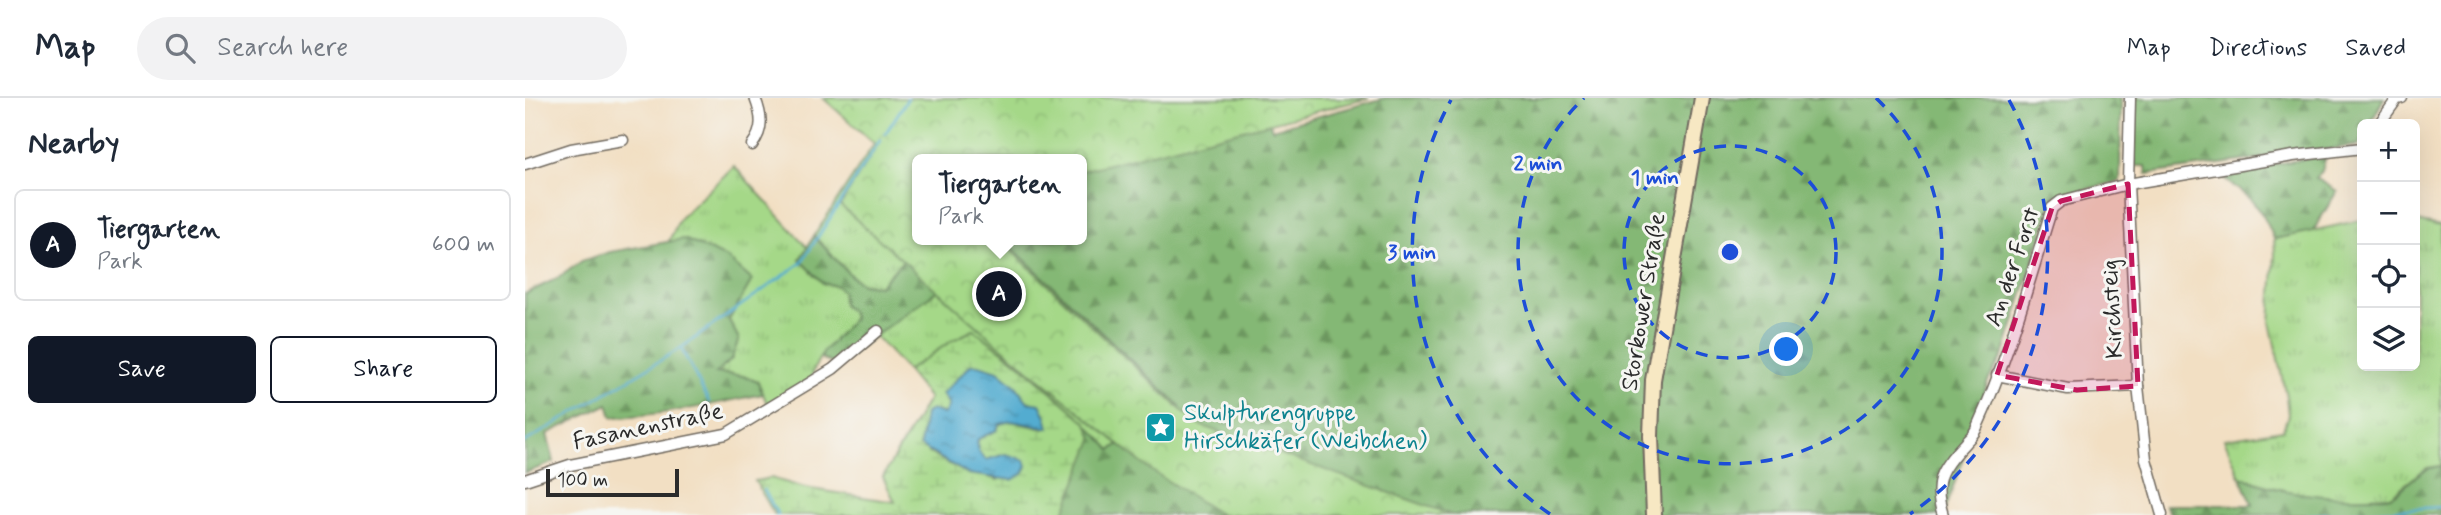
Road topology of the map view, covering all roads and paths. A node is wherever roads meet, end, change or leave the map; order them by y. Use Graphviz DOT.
graph roads {
  1 [pos="755,98"];
  2 [pos="1702,98"];
  3 [pos="2130,98"];
  4 [pos="2402,98"];
  5 [pos="2383,119"];
  6 [pos="623,140"];
  7 [pos="752,145"];
  8 [pos="2357,149"];
  9 [pos="525,164"];
  10 [pos="2128,184"];
  11 [pos="878,331"];
  12 [pos="1997,375"];
  13 [pos="2139,386"];
  14 [pos="525,480"];
  15 [pos="1654,515"];
  16 [pos="1943,515"];
  17 [pos="2162,515"];
  1 -- 7 [label="street"];
  2 -- 15 [label="main road, Storkower Straße"];
  3 -- 10 [label="street, Kirchsteig"];
  4 -- 5 [label="street"];
  6 -- 9 [label="street"];
  8 -- 10 [label="street"];
  10 -- 12 [label="street, An der Forst"];
  10 -- 13 [label="street, Kirchsteig"];
  11 -- 14 [label="street, Fasanenstraße"];
  12 -- 13 [label="street"];
  12 -- 16 [label="street, An der Forst"];
  13 -- 17 [label="street, Kirchsteig"];
}
